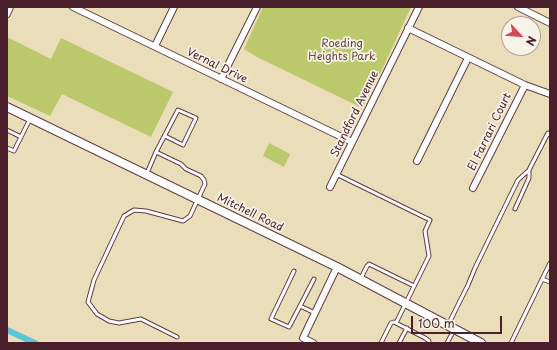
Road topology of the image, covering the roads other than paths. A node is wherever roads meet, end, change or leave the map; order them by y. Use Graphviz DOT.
graph roads {
  1 [pos="10,7"];
  2 [pos="74,7"];
  3 [pos="91,7"];
  4 [pos="174,7"];
  5 [pos="257,7"];
  6 [pos="419,7"];
  7 [pos="518,7"];
  8 [pos="7,14"];
  9 [pos="88,14"];
  10 [pos="550,23"];
  11 [pos="408,28"];
  12 [pos="155,46"];
  13 [pos="468,58"];
  14 [pos="221,79"];
  15 [pos="525,85"];
  16 [pos="550,94"];
  17 [pos="7,107"];
  18 [pos="30,119"];
  19 [pos="7,130"];
  20 [pos="550,135"];
  21 [pos="165,136"];
  22 [pos="21,137"];
  23 [pos="352,142"];
  24 [pos="7,148"];
  25 [pos="156,152"];
  26 [pos="416,161"];
  27 [pos="529,170"];
  28 [pos="146,174"];
  29 [pos="336,174"];
  30 [pos="330,187"];
  31 [pos="474,188"];
  32 [pos="197,200"];
  33 [pos="515,209"];
  34 [pos="550,264"];
  35 [pos="337,267"];
  36 [pos="294,272"];
  37 [pos="314,279"];
  38 [pos="360,279"];
  39 [pos="542,279"];
  40 [pos="550,282"];
  41 [pos="414,286"];
  42 [pos="406,303"];
  43 [pos="300,306"];
  44 [pos="315,313"];
  45 [pos="396,323"];
  46 [pos="451,327"];
  47 [pos="407,328"];
  48 [pos="177,337"];
  49 [pos="302,340"];
  50 [pos="477,342"];
  51 [pos="314,343"];
  52 [pos="381,343"];
  53 [pos="400,343"];
  54 [pos="429,343"];
  55 [pos="447,343"];
  56 [pos="511,343"];
  1 -- 8 [label="street"];
  2 -- 9 [label="street, Vernal Drive"];
  3 -- 9 [label="street"];
  4 -- 12 [label="street"];
  5 -- 14 [label="street"];
  6 -- 11 [label="street, Standford Avenue"];
  7 -- 10 [label="street"];
  9 -- 12 [label="street, Vernal Drive"];
  11 -- 13 [label="street"];
  11 -- 23 [label="street, Standford Avenue"];
  12 -- 14 [label="street, Vernal Drive"];
  13 -- 15 [label="street"];
  13 -- 26 [label="street"];
  14 -- 23 [label="street, Vernal Drive"];
  15 -- 16 [label="street"];
  15 -- 31 [label="street, El Farrari Court"];
  17 -- 18 [label="street, Mitchell Road"];
  18 -- 22 [label="lane"];
  18 -- 28 [label="street, Mitchell Road"];
  19 -- 22 [label="lane"];
  20 -- 27 [label="lane"];
  21 -- 21 [label="lane"];
  21 -- 25 [label="lane"];
  22 -- 24 [label="lane"];
  23 -- 29 [label="street, Standford Avenue"];
  25 -- 28 [label="lane"];
  25 -- 32 [label="lane"];
  27 -- 33 [label="lane"];
  27 -- 46 [label="lane"];
  28 -- 32 [label="street, Mitchell Road"];
  29 -- 30 [label="street, Standford Avenue"];
  29 -- 41 [label="lane"];
  32 -- 35 [label="street, Mitchell Road"];
  32 -- 48 [label="lane"];
  34 -- 39 [label="lane"];
  35 -- 38 [label="street, Mitchell Road"];
  35 -- 44 [label="street"];
  36 -- 43 [label="lane"];
  37 -- 43 [label="lane"];
  38 -- 41 [label="lane"];
  38 -- 42 [label="street, Mitchell Road"];
  39 -- 40 [label="lane"];
  39 -- 56 [label="lane"];
  41 -- 42 [label="lane"];
  42 -- 45 [label="lane"];
  42 -- 46 [label="street, Mitchell Road"];
  43 -- 44 [label="lane"];
  44 -- 49 [label="street"];
  45 -- 47 [label="lane"];
  45 -- 52 [label="lane"];
  46 -- 50 [label="street, Mitchell Road"];
  46 -- 55 [label="lane"];
  47 -- 53 [label="lane"];
  47 -- 54 [label="lane"];
  49 -- 51 [label="street"];
}
